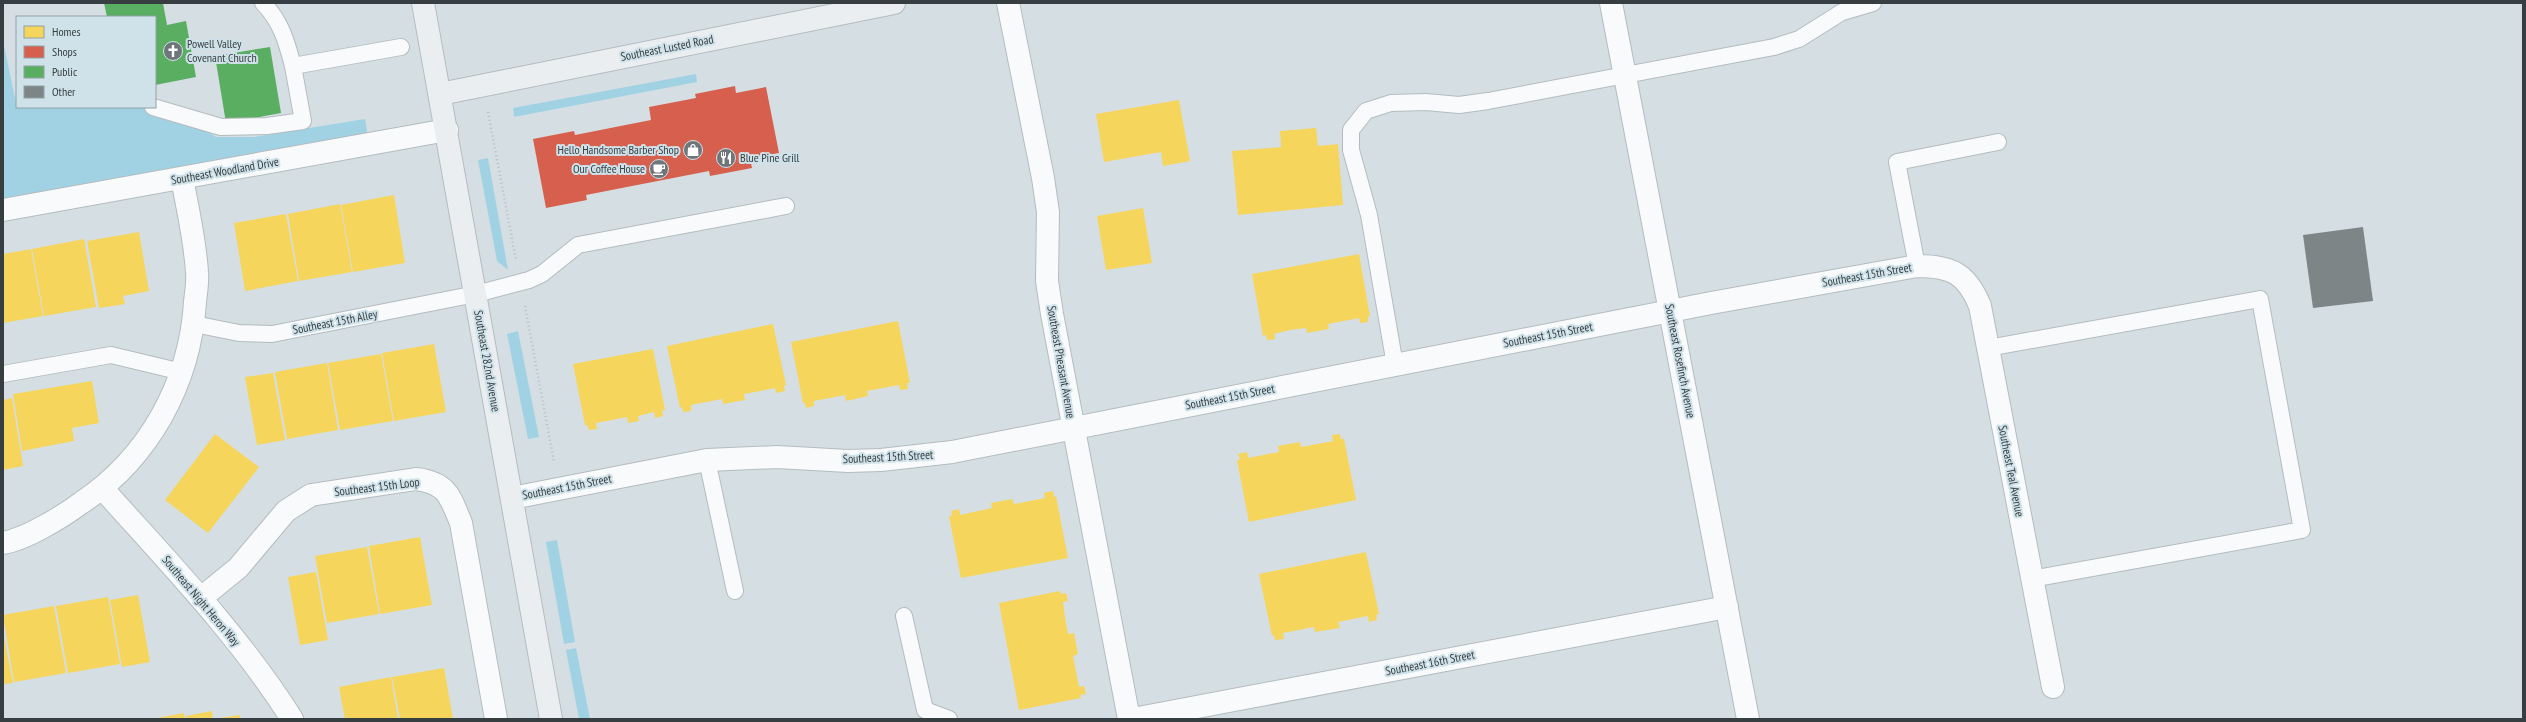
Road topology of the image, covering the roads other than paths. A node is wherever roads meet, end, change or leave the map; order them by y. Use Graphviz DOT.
graph roads {
  1 [pos="263,3"];
  2 [pos="424,3"];
  3 [pos="894,3"];
  4 [pos="1008,3"];
  5 [pos="1611,3"];
  6 [pos="1873,3"];
  7 [pos="401,47"];
  8 [pos="294,66"];
  9 [pos="1625,75"];
  10 [pos="440,94"];
  11 [pos="156,108"];
  12 [pos="447,130"];
  13 [pos="1998,142"];
  14 [pos="182,179"];
  15 [pos="786,206"];
  16 [pos="3,210"];
  17 [pos="1917,266"];
  18 [pos="1946,269"];
  19 [pos="476,294"];
  20 [pos="1670,311"];
  21 [pos="194,324"];
  22 [pos="1988,348"];
  23 [pos="1395,365"];
  24 [pos="182,372"];
  25 [pos="3,374"];
  26 [pos="1073,428"];
  27 [pos="707,460"];
  28 [pos="103,489"];
  29 [pos="512,498"];
  30 [pos="3,543"];
  31 [pos="2032,579"];
  32 [pos="735,591"];
  33 [pos="201,598"];
  34 [pos="1727,607"];
  35 [pos="904,616"];
  36 [pos="2053,687"];
  37 [pos="292,719"];
  38 [pos="496,719"];
  39 [pos="551,719"];
  40 [pos="949,719"];
  41 [pos="1129,719"];
  42 [pos="1133,719"];
  43 [pos="1748,719"];
  1 -- 8 [label="lane"];
  2 -- 10 [label="main road, Southeast 282nd Avenue"];
  3 -- 10 [label="main road, Southeast Lusted Road"];
  4 -- 26 [label="street, Southeast Pheasant Avenue"];
  5 -- 9 [label="street, Southeast Rosefinch Avenue"];
  6 -- 9 [label="lane"];
  7 -- 8 [label="lane"];
  8 -- 11 [label="lane"];
  9 -- 20 [label="street, Southeast Rosefinch Avenue"];
  9 -- 23 [label="lane"];
  10 -- 12 [label="main road, Southeast 282nd Avenue"];
  12 -- 14 [label="street, Southeast Woodland Drive"];
  12 -- 19 [label="main road, Southeast 282nd Avenue"];
  13 -- 17 [label="lane"];
  14 -- 16 [label="street, Southeast Woodland Drive"];
  14 -- 21 [label="street"];
  15 -- 19 [label="lane, Southeast 15th Alley"];
  17 -- 18 [label="street, Southeast 15th Street"];
  17 -- 20 [label="street, Southeast 15th Street"];
  18 -- 22 [label="street, Southeast Teal Avenue"];
  19 -- 21 [label="lane, Southeast 15th Alley"];
  19 -- 29 [label="main road, Southeast 282nd Avenue"];
  20 -- 23 [label="street, Southeast 15th Street"];
  20 -- 34 [label="street, Southeast Rosefinch Avenue"];
  21 -- 24 [label="street"];
  22 -- 31 [label="street, Southeast Teal Avenue"];
  22 -- 31 [label="lane"];
  23 -- 26 [label="street, Southeast 15th Street"];
  24 -- 25 [label="lane"];
  24 -- 28 [label="street"];
  26 -- 27 [label="street, Southeast 15th Street"];
  26 -- 41 [label="street, Southeast Pheasant Avenue"];
  27 -- 29 [label="street, Southeast 15th Street"];
  27 -- 32 [label="lane"];
  28 -- 30 [label="street"];
  28 -- 33 [label="street, Southeast Night Heron Way"];
  29 -- 39 [label="main road, Southeast 282nd Avenue"];
  31 -- 36 [label="street, Southeast Teal Avenue"];
  33 -- 37 [label="street, Southeast Night Heron Way"];
  33 -- 38 [label="street, Southeast 15th Loop"];
  34 -- 42 [label="street, Southeast 16th Street"];
  34 -- 43 [label="street, Southeast Rosefinch Avenue"];
  35 -- 40 [label="lane"];
}
